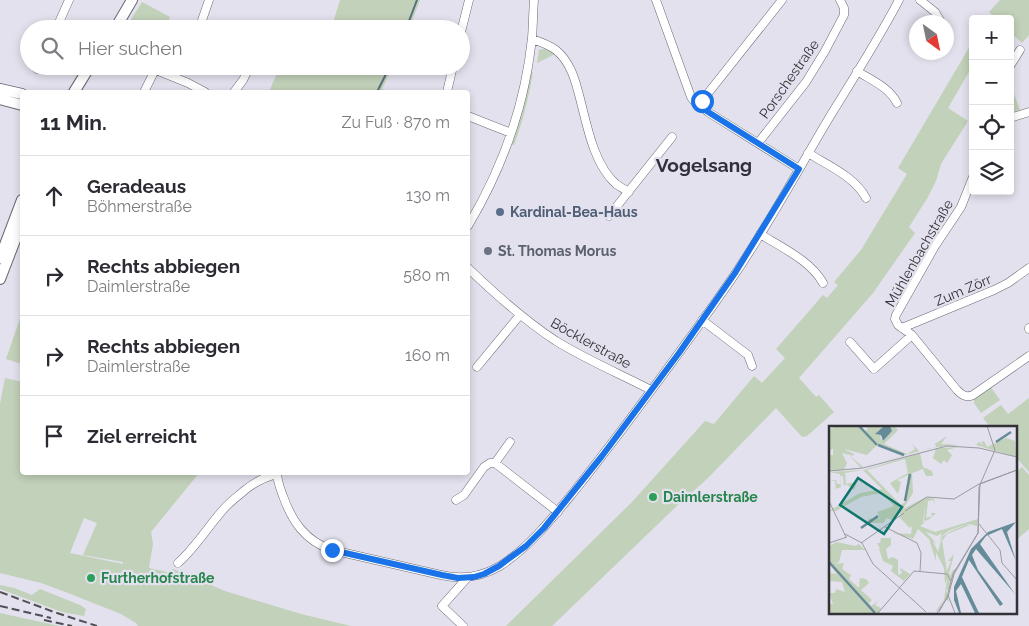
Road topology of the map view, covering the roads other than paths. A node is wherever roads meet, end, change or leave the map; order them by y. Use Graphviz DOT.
graph roads {
  1 [pos="69,0"];
  2 [pos="132,0"];
  3 [pos="208,0"];
  4 [pos="469,0"];
  5 [pos="534,0"];
  6 [pos="656,0"];
  7 [pos="782,0"];
  8 [pos="840,0"];
  9 [pos="899,0"];
  10 [pos="920,0"];
  11 [pos="937,15"];
  12 [pos="60,20"];
  13 [pos="120,20"];
  14 [pos="202,20"];
  15 [pos="464,20"];
  16 [pos="532,39"];
  17 [pos="1020,50"];
  18 [pos="1014,60"];
  19 [pos="857,71"];
  20 [pos="86,75"];
  21 [pos="89,75"];
  22 [pos="152,75"];
  23 [pos="171,75"];
  24 [pos="246,75"];
  25 [pos="451,75"];
  26 [pos="0,89"];
  27 [pos="75,90"];
  28 [pos="83,90"];
  29 [pos="145,90"];
  30 [pos="200,90"];
  31 [pos="236,90"];
  32 [pos="447,90"];
  33 [pos="20,94"];
  34 [pos="0,99"];
  35 [pos="897,103"];
  36 [pos="20,104"];
  37 [pos="701,104"];
  38 [pos="1029,112"];
  39 [pos="470,117"];
  40 [pos="1014,117"];
  41 [pos="511,133"];
  42 [pos="672,137"];
  43 [pos="758,143"];
  44 [pos="808,153"];
  45 [pos="799,169"];
  46 [pos="969,187"];
  47 [pos="629,192"];
  48 [pos="866,198"];
  49 [pos="20,205"];
  50 [pos="609,216"];
  51 [pos="470,222"];
  52 [pos="20,228"];
  53 [pos="760,234"];
  54 [pos="0,258"];
  55 [pos="1029,268"];
  56 [pos="470,270"];
  57 [pos="0,279"];
  58 [pos="822,283"];
  59 [pos="520,315"];
  60 [pos="702,320"];
  61 [pos="902,328"];
  62 [pos="912,335"];
  63 [pos="850,342"];
  64 [pos="1029,356"];
  65 [pos="752,366"];
  66 [pos="477,367"];
  67 [pos="651,390"];
  68 [pos="510,442"];
  69 [pos="495,463"];
  70 [pos="270,475"];
  71 [pos="277,475"];
  72 [pos="456,500"];
  73 [pos="558,512"];
  74 [pos="178,562"];
  75 [pos="467,578"];
  76 [pos="463,626"];
  1 -- 12 [label="street"];
  2 -- 13 [label="main road"];
  3 -- 14 [label="street"];
  4 -- 15 [label="street"];
  5 -- 16 [label="street"];
  6 -- 37 [label="street"];
  7 -- 37 [label="street"];
  8 -- 43 [label="street, Porschestraße"];
  9 -- 19 [label="street"];
  10 -- 11 [label="street"];
  16 -- 41 [label="street"];
  16 -- 47 [label="street"];
  17 -- 18 [label="street"];
  19 -- 35 [label="street"];
  19 -- 44 [label="street"];
  20 -- 27 [label="main road"];
  21 -- 28 [label="main road"];
  22 -- 29 [label="street"];
  23 -- 30 [label="street"];
  24 -- 31 [label="street"];
  25 -- 32 [label="street"];
  26 -- 33 [label="main road"];
  34 -- 36 [label="main road"];
  37 -- 43 [label="street"];
  38 -- 40 [label="street"];
  39 -- 41 [label="street"];
  41 -- 51 [label="street"];
  42 -- 47 [label="street"];
  43 -- 45 [label="street"];
  44 -- 45 [label="street"];
  44 -- 48 [label="street"];
  45 -- 53 [label="street"];
  46 -- 61 [label="street, Mühlenbachstraße"];
  47 -- 50 [label="street"];
  49 -- 54 [label="main road"];
  52 -- 57 [label="main road"];
  53 -- 58 [label="street"];
  53 -- 60 [label="street"];
  55 -- 61 [label="street, Zum Zörr"];
  56 -- 59 [label="street, Böcklerstraße"];
  59 -- 66 [label="street"];
  59 -- 67 [label="street, Böcklerstraße"];
  60 -- 65 [label="street"];
  60 -- 67 [label="street"];
  61 -- 62 [label="street, Mühlenbachstraße"];
  62 -- 63 [label="street"];
  62 -- 64 [label="street, Mühlenbachstraße"];
  67 -- 73 [label="street"];
  68 -- 69 [label="street"];
  69 -- 72 [label="street"];
  69 -- 73 [label="street"];
  70 -- 74 [label="street"];
  71 -- 75 [label="street"];
  73 -- 75 [label="street"];
  75 -- 76 [label="street"];
}
